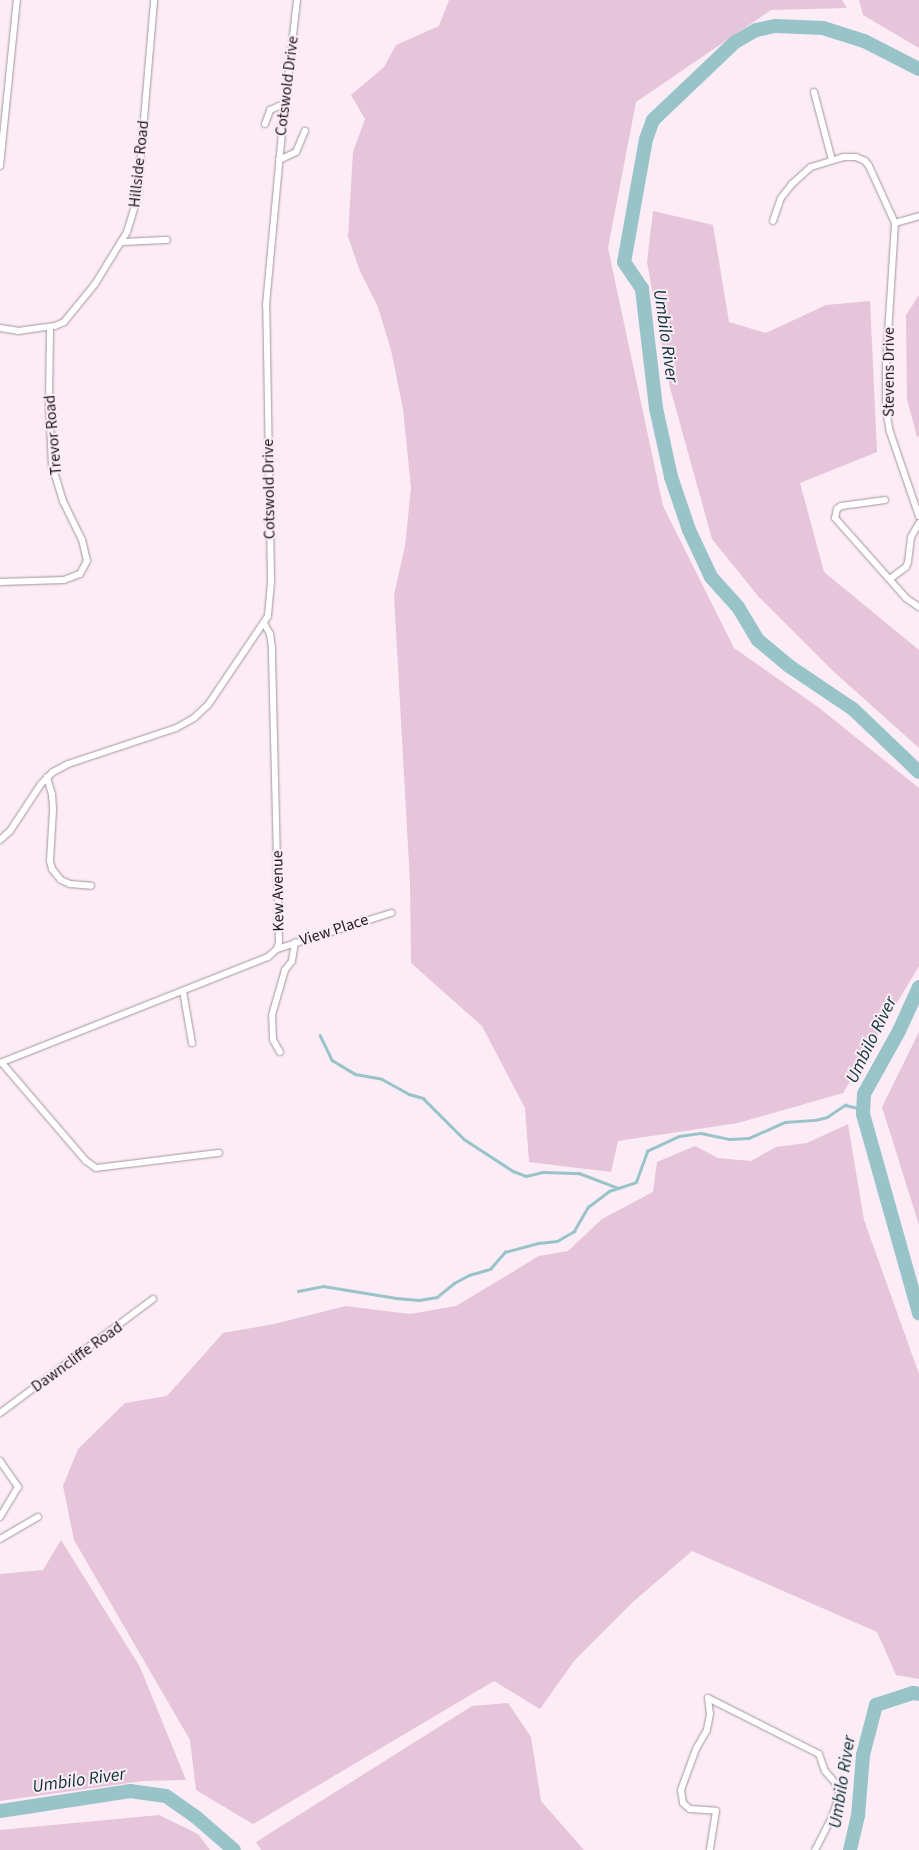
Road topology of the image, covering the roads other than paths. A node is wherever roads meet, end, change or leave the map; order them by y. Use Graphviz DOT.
graph roads {
  1 [pos="17,0"];
  2 [pos="154,0"];
  3 [pos="297,0"];
  4 [pos="814,92"];
  5 [pos="285,108"];
  6 [pos="265,124"];
  7 [pos="305,131"];
  8 [pos="279,160"];
  9 [pos="832,160"];
  10 [pos="0,166"];
  11 [pos="919,216"];
  12 [pos="773,221"];
  13 [pos="896,223"];
  14 [pos="167,240"];
  15 [pos="122,242"];
  16 [pos="50,327"];
  17 [pos="0,328"];
  18 [pos="885,500"];
  19 [pos="919,516"];
  20 [pos="919,523"];
  21 [pos="890,579"];
  22 [pos="0,582"];
  23 [pos="919,607"];
  24 [pos="264,623"];
  25 [pos="47,777"];
  26 [pos="0,840"];
  27 [pos="90,886"];
  28 [pos="391,913"];
  29 [pos="295,942"];
  30 [pos="277,949"];
  31 [pos="183,991"];
  32 [pos="192,1043"];
  33 [pos="280,1052"];
  34 [pos="1,1063"];
  35 [pos="219,1153"];
  36 [pos="153,1299"];
  37 [pos="0,1413"];
  38 [pos="0,1461"];
  39 [pos="0,1517"];
  40 [pos="38,1517"];
  41 [pos="0,1539"];
  42 [pos="710,1850"];
  43 [pos="815,1850"];
  1 -- 10 [label="street"];
  2 -- 15 [label="street, Hillside Road"];
  3 -- 5 [label="street, Cotswold Drive"];
  4 -- 9 [label="street"];
  5 -- 6 [label="street"];
  5 -- 8 [label="street, Cotswold Drive"];
  7 -- 8 [label="street"];
  8 -- 24 [label="street, Cotswold Drive"];
  9 -- 12 [label="street"];
  9 -- 13 [label="street"];
  11 -- 13 [label="street"];
  13 -- 19 [label="street, Stevens Drive"];
  14 -- 15 [label="street"];
  15 -- 16 [label="street, Hillside Road"];
  16 -- 17 [label="street"];
  16 -- 22 [label="street, Trevor Road"];
  18 -- 21 [label="street"];
  20 -- 21 [label="street"];
  21 -- 23 [label="street"];
  24 -- 25 [label="street, Cotswold Drive"];
  24 -- 30 [label="street, Kew Avenue"];
  25 -- 26 [label="street, Cotswold Drive"];
  25 -- 27 [label="street"];
  28 -- 29 [label="street, View Place"];
  29 -- 30 [label="street, View Place"];
  29 -- 33 [label="street"];
  30 -- 31 [label="street, Kew Avenue"];
  31 -- 32 [label="street"];
  31 -- 34 [label="street, Kew Avenue"];
  34 -- 35 [label="street"];
  36 -- 37 [label="street, Dawncliffe Road"];
  38 -- 39 [label="street"];
  40 -- 41 [label="street"];
  42 -- 43 [label="street"];
}
